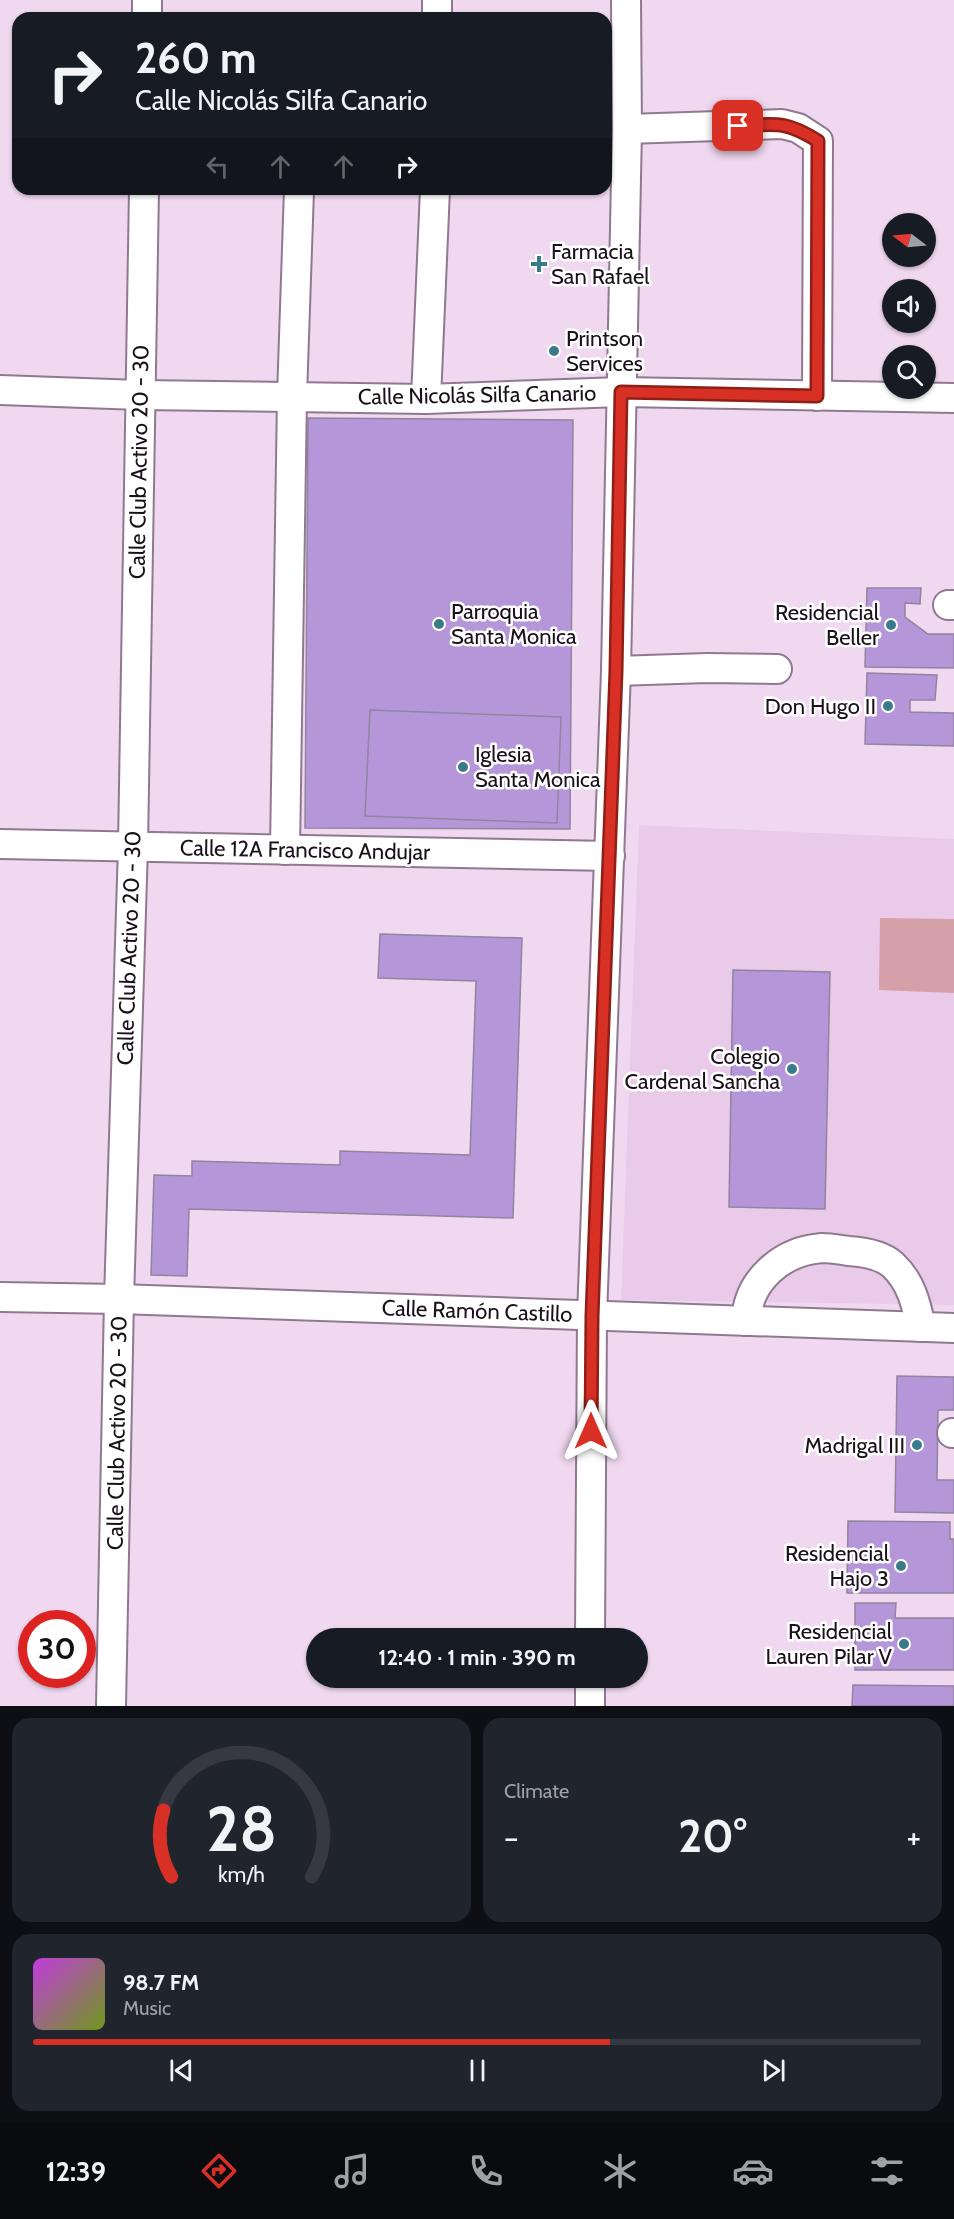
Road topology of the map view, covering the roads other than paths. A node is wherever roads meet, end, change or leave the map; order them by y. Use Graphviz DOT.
graph roads {
  1 [pos="626,0"];
  2 [pos="627,129"];
  3 [pos="144,195"];
  4 [pos="299,195"];
  5 [pos="435,195"];
  6 [pos="0,390"];
  7 [pos="621,392"];
  8 [pos="140,395"];
  9 [pos="292,396"];
  10 [pos="817,396"];
  11 [pos="954,398"];
  12 [pos="426,399"];
  13 [pos="777,669"];
  14 [pos="616,671"];
  15 [pos="0,844"];
  16 [pos="133,846"];
  17 [pos="285,850"];
  18 [pos="610,856"];
  19 [pos="0,1297"];
  20 [pos="119,1299"];
  21 [pos="592,1316"];
  22 [pos="746,1321"];
  23 [pos="921,1327"];
  24 [pos="954,1328"];
  25 [pos="590,1628"];
  26 [pos="590,1688"];
  27 [pos="111,1706"];
  28 [pos="590,1706"];
  1 -- 2 [label="street"];
  2 -- 7 [label="street"];
  2 -- 10 [label="street"];
  3 -- 8 [label="street, Calle Club Activo 20 - 30"];
  4 -- 9 [label="street"];
  5 -- 12 [label="street"];
  6 -- 8 [label="street, Calle Nicolás Silfa Canario"];
  7 -- 10 [label="street, Calle Nicolás Silfa Canario"];
  7 -- 12 [label="street, Calle Nicolás Silfa Canario"];
  7 -- 14 [label="street"];
  8 -- 9 [label="street, Calle Nicolás Silfa Canario"];
  8 -- 16 [label="street, Calle Club Activo 20 - 30"];
  9 -- 12 [label="street, Calle Nicolás Silfa Canario"];
  9 -- 17 [label="street"];
  10 -- 11 [label="street, Calle Nicolás Silfa Canario"];
  13 -- 14 [label="street"];
  14 -- 18 [label="street"];
  15 -- 16 [label="street, Calle 12A Francisco Andujar"];
  16 -- 17 [label="street, Calle 12A Francisco Andujar"];
  16 -- 20 [label="street, Calle Club Activo 20 - 30"];
  17 -- 18 [label="street, Calle 12A Francisco Andujar"];
  18 -- 21 [label="street"];
  19 -- 20 [label="street, Calle Ramón Castillo"];
  20 -- 21 [label="street, Calle Ramón Castillo"];
  20 -- 27 [label="street, Calle Club Activo 20 - 30"];
  21 -- 22 [label="street, Calle Ramón Castillo"];
  21 -- 25 [label="street"];
  22 -- 23 [label="street, Calle Ramón Castillo"];
  22 -- 23 [label="street"];
  23 -- 24 [label="street, Calle Ramón Castillo"];
  26 -- 28 [label="street"];
}
